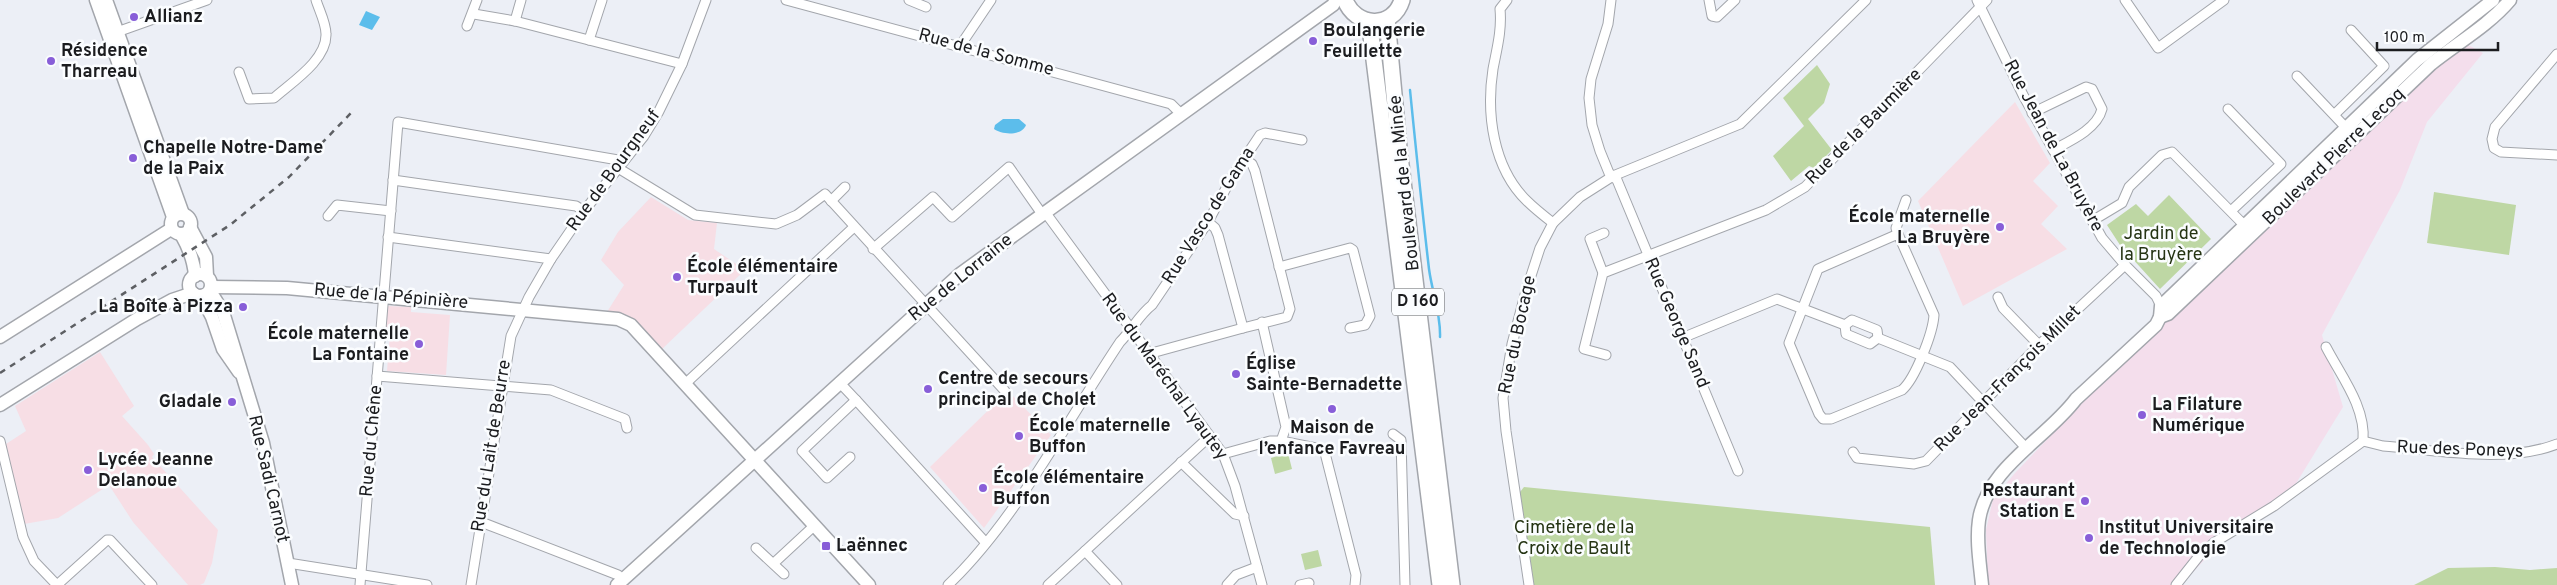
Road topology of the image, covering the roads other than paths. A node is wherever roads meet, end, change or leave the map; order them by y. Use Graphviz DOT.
graph roads {
  1 [pos="96,0"];
  2 [pos="106,0"];
  3 [pos="316,0"];
  4 [pos="477,0"];
  5 [pos="521,0"];
  6 [pos="602,0"];
  7 [pos="706,0"];
  8 [pos="786,0"];
  9 [pos="909,0"];
  10 [pos="991,0"];
  11 [pos="1402,0"];
  12 [pos="1506,0"];
  13 [pos="1611,0"];
  14 [pos="1709,0"];
  15 [pos="1735,0"];
  16 [pos="1866,0"];
  17 [pos="1977,0"];
  18 [pos="1987,0"];
  19 [pos="2125,0"];
  20 [pos="2224,0"];
  21 [pos="202,1"];
  22 [pos="2499,2"];
  23 [pos="1341,4"];
  24 [pos="926,6"];
  25 [pos="1981,9"];
  26 [pos="474,14"];
  27 [pos="1387,19"];
  28 [pos="515,21"];
  29 [pos="1365,21"];
  30 [pos="104,23"];
  31 [pos="468,26"];
  32 [pos="2351,30"];
  33 [pos="117,32"];
  34 [pos="589,40"];
  35 [pos="960,46"];
  36 [pos="2557,54"];
  37 [pos="682,64"];
  38 [pos="239,72"];
  39 [pos="2297,76"];
  40 [pos="2228,109"];
  41 [pos="2032,113"];
  42 [pos="1181,114"];
  43 [pos="2334,114"];
  44 [pos="2351,132"];
  45 [pos="1302,140"];
  46 [pos="2053,150"];
  47 [pos="2557,155"];
  48 [pos="1244,159"];
  49 [pos="621,164"];
  50 [pos="1613,176"];
  51 [pos="393,180"];
  52 [pos="845,187"];
  53 [pos="828,197"];
  54 [pos="1906,200"];
  55 [pos="391,211"];
  56 [pos="584,211"];
  57 [pos="2231,211"];
  58 [pos="1044,213"];
  59 [pos="328,216"];
  60 [pos="2092,221"];
  61 [pos="1208,222"];
  62 [pos="1553,223"];
  63 [pos="180,224"];
  64 [pos="854,227"];
  65 [pos="2248,230"];
  66 [pos="1604,233"];
  67 [pos="1898,234"];
  68 [pos="388,238"];
  69 [pos="873,249"];
  70 [pos="1648,256"];
  71 [pos="551,259"];
  72 [pos="2125,265"];
  73 [pos="1279,267"];
  74 [pos="1603,273"];
  75 [pos="202,285"];
  76 [pos="258,286"];
  77 [pos="237,288"];
  78 [pos="383,297"];
  79 [pos="1998,297"];
  80 [pos="926,304"];
  81 [pos="1802,307"];
  82 [pos="524,310"];
  83 [pos="223,312"];
  84 [pos="2160,312"];
  85 [pos="1262,322"];
  86 [pos="1845,325"];
  87 [pos="1243,328"];
  88 [pos="1350,328"];
  89 [pos="1132,331"];
  90 [pos="0,338"];
  91 [pos="1682,338"];
  92 [pos="1878,338"];
  93 [pos="2039,345"];
  94 [pos="2326,347"];
  95 [pos="1148,354"];
  96 [pos="1606,355"];
  97 [pos="1921,356"];
  98 [pos="240,374"];
  99 [pos="377,376"];
  100 [pos="839,382"];
  101 [pos="685,384"];
  102 [pos="502,385"];
  103 [pos="1005,391"];
  104 [pos="856,400"];
  105 [pos="1982,401"];
  106 [pos="0,405"];
  107 [pos="628,428"];
  108 [pos="1393,434"];
  109 [pos="1209,437"];
  110 [pos="0,440"];
  111 [pos="2364,440"];
  112 [pos="1281,441"];
  113 [pos="2557,444"];
  114 [pos="2027,449"];
  115 [pos="1854,452"];
  116 [pos="1222,454"];
  117 [pos="850,457"];
  118 [pos="756,460"];
  119 [pos="1181,462"];
  120 [pos="1738,471"];
  121 [pos="1244,516"];
  122 [pos="480,522"];
  123 [pos="815,525"];
  124 [pos="986,543"];
  125 [pos="756,548"];
  126 [pos="1085,551"];
  127 [pos="288,563"];
  128 [pos="774,563"];
  129 [pos="1258,567"];
  130 [pos="784,574"];
  131 [pos="361,575"];
  132 [pos="619,582"];
  133 [pos="57,585"];
  134 [pos="152,585"];
  135 [pos="292,585"];
  136 [pos="360,585"];
  137 [pos="427,585"];
  138 [pos="470,585"];
  139 [pos="870,585"];
  140 [pos="948,585"];
  141 [pos="1048,585"];
  142 [pos="1117,585"];
  143 [pos="1227,585"];
  144 [pos="1262,585"];
  145 [pos="1354,585"];
  146 [pos="1405,585"];
  147 [pos="1440,585"];
  148 [pos="1452,585"];
  149 [pos="1529,585"];
  150 [pos="1982,585"];
  151 [pos="2176,585"];
  1 -- 30 [label="main road"];
  2 -- 33 [label="main road"];
  3 -- 38 [label="street"];
  4 -- 26 [label="street"];
  5 -- 28 [label="street"];
  6 -- 34 [label="street"];
  7 -- 37 [label="street, Rue de Bourgneuf"];
  8 -- 35 [label="street, Rue de la Somme"];
  9 -- 24 [label="street"];
  10 -- 35 [label="street"];
  11 -- 27 [label="main road"];
  12 -- 62 [label="street"];
  13 -- 50 [label="street, Rue George Sand"];
  14 -- 15 [label="street"];
  16 -- 50 [label="street, Rue du Bocage"];
  17 -- 25 [label="street, Rue Jean de La Bruyère"];
  18 -- 25 [label="street, Rue de la Baumière"];
  19 -- 20 [label="street"];
  21 -- 33 [label="street"];
  22 -- 44 [label="main road, Boulevard Pierre Lecoq"];
  23 -- 29 [label="main road"];
  23 -- 42 [label="main road, Rue de Lorraine"];
  25 -- 41 [label="street, Rue Jean de La Bruyère"];
  25 -- 70 [label="street, Rue de la Baumière"];
  26 -- 28 [label="street"];
  26 -- 31 [label="street"];
  27 -- 29 [label="main road"];
  27 -- 148 [label="main road, Boulevard de la Minée / D 160"];
  28 -- 34 [label="street"];
  29 -- 147 [label="main road, Boulevard de la Minée / D 160"];
  30 -- 33 [label="street"];
  30 -- 63 [label="main road"];
  32 -- 43 [label="street"];
  33 -- 63 [label="main road"];
  34 -- 37 [label="street"];
  35 -- 42 [label="street, Rue de la Somme"];
  36 -- 47 [label="street"];
  37 -- 49 [label="street, Rue de Bourgneuf"];
  39 -- 43 [label="street"];
  40 -- 57 [label="street"];
  41 -- 46 [label="street, Rue Jean de La Bruyère"];
  41 -- 46 [label="street"];
  42 -- 58 [label="main road, Rue de Lorraine"];
  43 -- 44 [label="street"];
  44 -- 65 [label="main road, Boulevard Pierre Lecoq"];
  45 -- 48 [label="street, Rue Vasco de Gama"];
  46 -- 60 [label="street, Rue Jean de La Bruyère"];
  48 -- 61 [label="street, Rue Vasco de Gama"];
  48 -- 73 [label="street"];
  49 -- 51 [label="street, Rue du Chêne"];
  49 -- 53 [label="street"];
  49 -- 56 [label="street, Rue de Bourgneuf"];
  50 -- 62 [label="street, Rue du Bocage"];
  50 -- 70 [label="street, Rue George Sand"];
  51 -- 55 [label="street, Rue du Chêne"];
  51 -- 56 [label="street"];
  52 -- 53 [label="street"];
  53 -- 64 [label="street"];
  54 -- 67 [label="street"];
  55 -- 59 [label="street"];
  55 -- 68 [label="street, Rue du Chêne"];
  56 -- 71 [label="street, Rue de Bourgneuf"];
  57 -- 60 [label="street"];
  57 -- 65 [label="street"];
  58 -- 69 [label="street, Rue du Maréchal Lyautey"];
  58 -- 80 [label="main road, Rue de Lorraine"];
  58 -- 89 [label="street, Rue du Maréchal Lyautey"];
  60 -- 72 [label="street, Rue Jean de La Bruyère"];
  61 -- 87 [label="street"];
  61 -- 89 [label="street, Rue Vasco de Gama"];
  62 -- 149 [label="street, Rue du Bocage"];
  63 -- 75 [label="main road"];
  63 -- 90 [label="main road"];
  64 -- 69 [label="street"];
  64 -- 101 [label="street"];
  65 -- 84 [label="main road, Boulevard Pierre Lecoq"];
  66 -- 74 [label="street"];
  67 -- 81 [label="street"];
  67 -- 97 [label="street"];
  68 -- 71 [label="street"];
  68 -- 78 [label="street, Rue du Chêne"];
  69 -- 80 [label="street"];
  70 -- 74 [label="street, Rue de la Baumière"];
  70 -- 91 [label="street, Rue George Sand"];
  71 -- 82 [label="street, Rue de Bourgneuf"];
  72 -- 84 [label="street, Rue Jean de La Bruyère"];
  72 -- 93 [label="street, Rue Jean-François Millet"];
  73 -- 85 [label="street"];
  73 -- 88 [label="street"];
  74 -- 96 [label="street"];
  75 -- 76 [label="main road, Rue de la Pépinière"];
  75 -- 77 [label="main road, Rue de la Pépinière"];
  75 -- 83 [label="main road, Rue Sadi Carnot"];
  75 -- 98 [label="main road, Rue Sadi Carnot"];
  75 -- 106 [label="main road"];
  76 -- 77 [label="main road, Rue de la Pépinière"];
  76 -- 78 [label="main road, Rue de la Pépinière"];
  77 -- 83 [label="main road"];
  78 -- 82 [label="main road, Rue de la Pépinière"];
  78 -- 99 [label="street, Rue du Chêne"];
  79 -- 93 [label="street"];
  80 -- 100 [label="main road, Rue de Lorraine"];
  80 -- 103 [label="street"];
  81 -- 86 [label="street"];
  81 -- 91 [label="street"];
  81 -- 97 [label="street"];
  82 -- 101 [label="main road, Rue de la Pépinière"];
  82 -- 102 [label="street, Rue du Lait de Beurre"];
  83 -- 98 [label="main road, Rue Sadi Carnot"];
  84 -- 114 [label="main road, Boulevard Pierre Lecoq"];
  85 -- 87 [label="street"];
  85 -- 112 [label="street"];
  86 -- 92 [label="street"];
  86 -- 92 [label="street"];
  87 -- 95 [label="street"];
  89 -- 95 [label="street, Rue du Maréchal Lyautey"];
  89 -- 124 [label="street, Rue Vasco de Gama"];
  91 -- 120 [label="street, Rue George Sand"];
  92 -- 97 [label="street"];
  93 -- 105 [label="street, Rue Jean-François Millet"];
  94 -- 111 [label="street"];
  95 -- 109 [label="street, Rue du Maréchal Lyautey"];
  97 -- 105 [label="street"];
  98 -- 127 [label="main road, Rue Sadi Carnot"];
  99 -- 102 [label="street"];
  99 -- 131 [label="street, Rue du Chêne"];
  100 -- 104 [label="street"];
  100 -- 118 [label="main road, Rue de Lorraine"];
  101 -- 118 [label="main road, Rue de la Pépinière"];
  102 -- 107 [label="street"];
  102 -- 122 [label="street, Rue du Lait de Beurre"];
  104 -- 117 [label="street"];
  104 -- 124 [label="street"];
  105 -- 114 [label="street"];
  105 -- 115 [label="street, Rue Jean-François Millet"];
  108 -- 146 [label="street"];
  109 -- 116 [label="street, Rue du Maréchal Lyautey"];
  109 -- 119 [label="street"];
  110 -- 133 [label="street"];
  111 -- 113 [label="street, Rue des Poneys"];
  111 -- 151 [label="street"];
  112 -- 116 [label="street"];
  112 -- 145 [label="street"];
  114 -- 150 [label="main road, Boulevard Pierre Lecoq"];
  116 -- 121 [label="street, Rue du Maréchal Lyautey"];
  118 -- 123 [label="main road, Rue de la Pépinière"];
  118 -- 132 [label="main road, Rue de Lorraine"];
  119 -- 121 [label="street"];
  119 -- 126 [label="street"];
  121 -- 129 [label="street, Rue du Maréchal Lyautey"];
  122 -- 132 [label="street"];
  122 -- 138 [label="street, Rue du Lait de Beurre"];
  123 -- 128 [label="street"];
  123 -- 139 [label="main road, Rue de la Pépinière"];
  124 -- 140 [label="street, Rue Vasco de Gama"];
  125 -- 128 [label="street"];
  126 -- 141 [label="street"];
  126 -- 142 [label="street"];
  127 -- 131 [label="street"];
  127 -- 135 [label="main road, Rue Sadi Carnot"];
  128 -- 130 [label="street"];
  129 -- 143 [label="street"];
  129 -- 144 [label="street, Rue du Maréchal Lyautey"];
  131 -- 136 [label="street, Rue du Chêne"];
  131 -- 137 [label="street"];
  133 -- 134 [label="street"];
}
